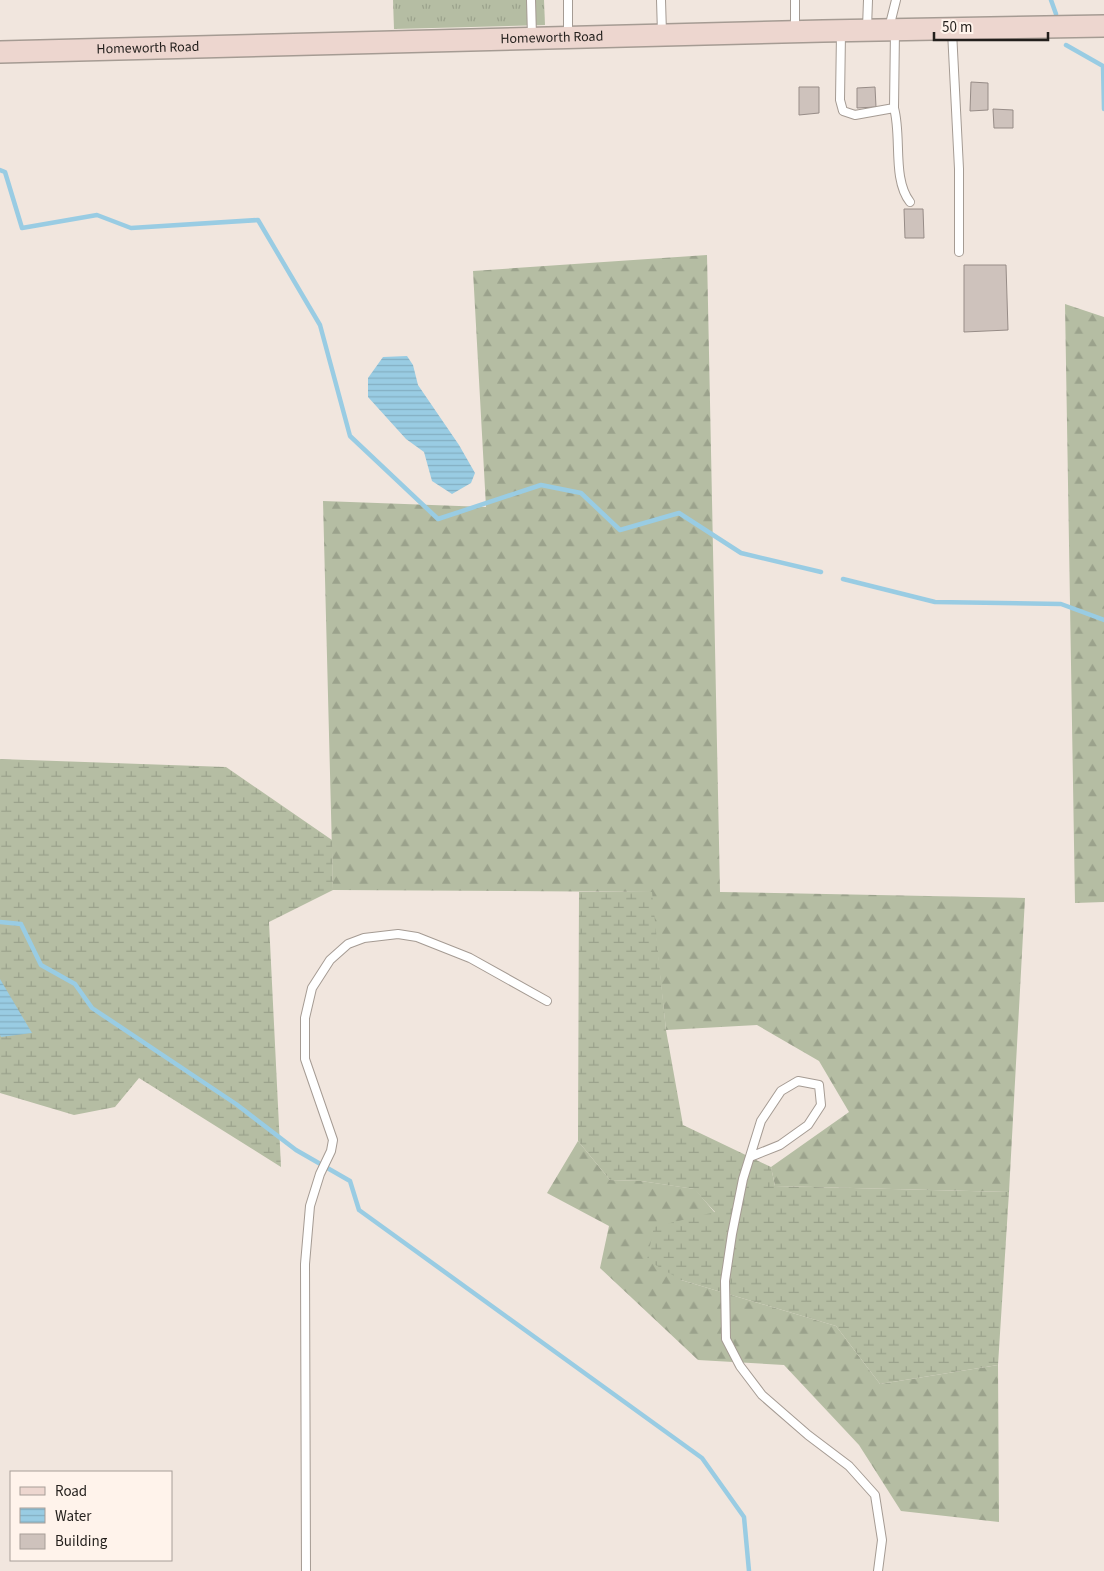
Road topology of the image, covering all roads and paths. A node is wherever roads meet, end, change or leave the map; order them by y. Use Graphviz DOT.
graph roads {
  1 [pos="531,0"];
  2 [pos="568,0"];
  3 [pos="661,0"];
  4 [pos="795,0"];
  5 [pos="868,0"];
  6 [pos="896,0"];
  7 [pos="1104,26"];
  8 [pos="952,29"];
  9 [pos="867,30"];
  10 [pos="892,30"];
  11 [pos="841,31"];
  12 [pos="795,32"];
  13 [pos="662,35"];
  14 [pos="532,38"];
  15 [pos="568,38"];
  16 [pos="0,52"];
  17 [pos="894,108"];
  18 [pos="910,202"];
  19 [pos="959,252"];
  20 [pos="547,1001"];
  21 [pos="750,1157"];
  22 [pos="306,1571"];
  23 [pos="878,1571"];
  1 -- 14 [label="lane"];
  2 -- 15 [label="lane"];
  3 -- 13 [label="lane"];
  4 -- 12 [label="lane"];
  5 -- 9 [label="lane"];
  6 -- 10 [label="lane"];
  7 -- 8 [label="street, Homeworth Road"];
  8 -- 10 [label="street, Homeworth Road"];
  8 -- 19 [label="lane"];
  9 -- 10 [label="street, Homeworth Road"];
  9 -- 11 [label="street, Homeworth Road"];
  10 -- 17 [label="lane"];
  11 -- 12 [label="street, Homeworth Road"];
  11 -- 17 [label="lane"];
  12 -- 13 [label="street, Homeworth Road"];
  13 -- 15 [label="street, Homeworth Road"];
  14 -- 15 [label="street, Homeworth Road"];
  14 -- 16 [label="street, Homeworth Road"];
  17 -- 18 [label="lane"];
  20 -- 22 [label="lane"];
  21 -- 21 [label="lane"];
  21 -- 23 [label="lane"];
}
